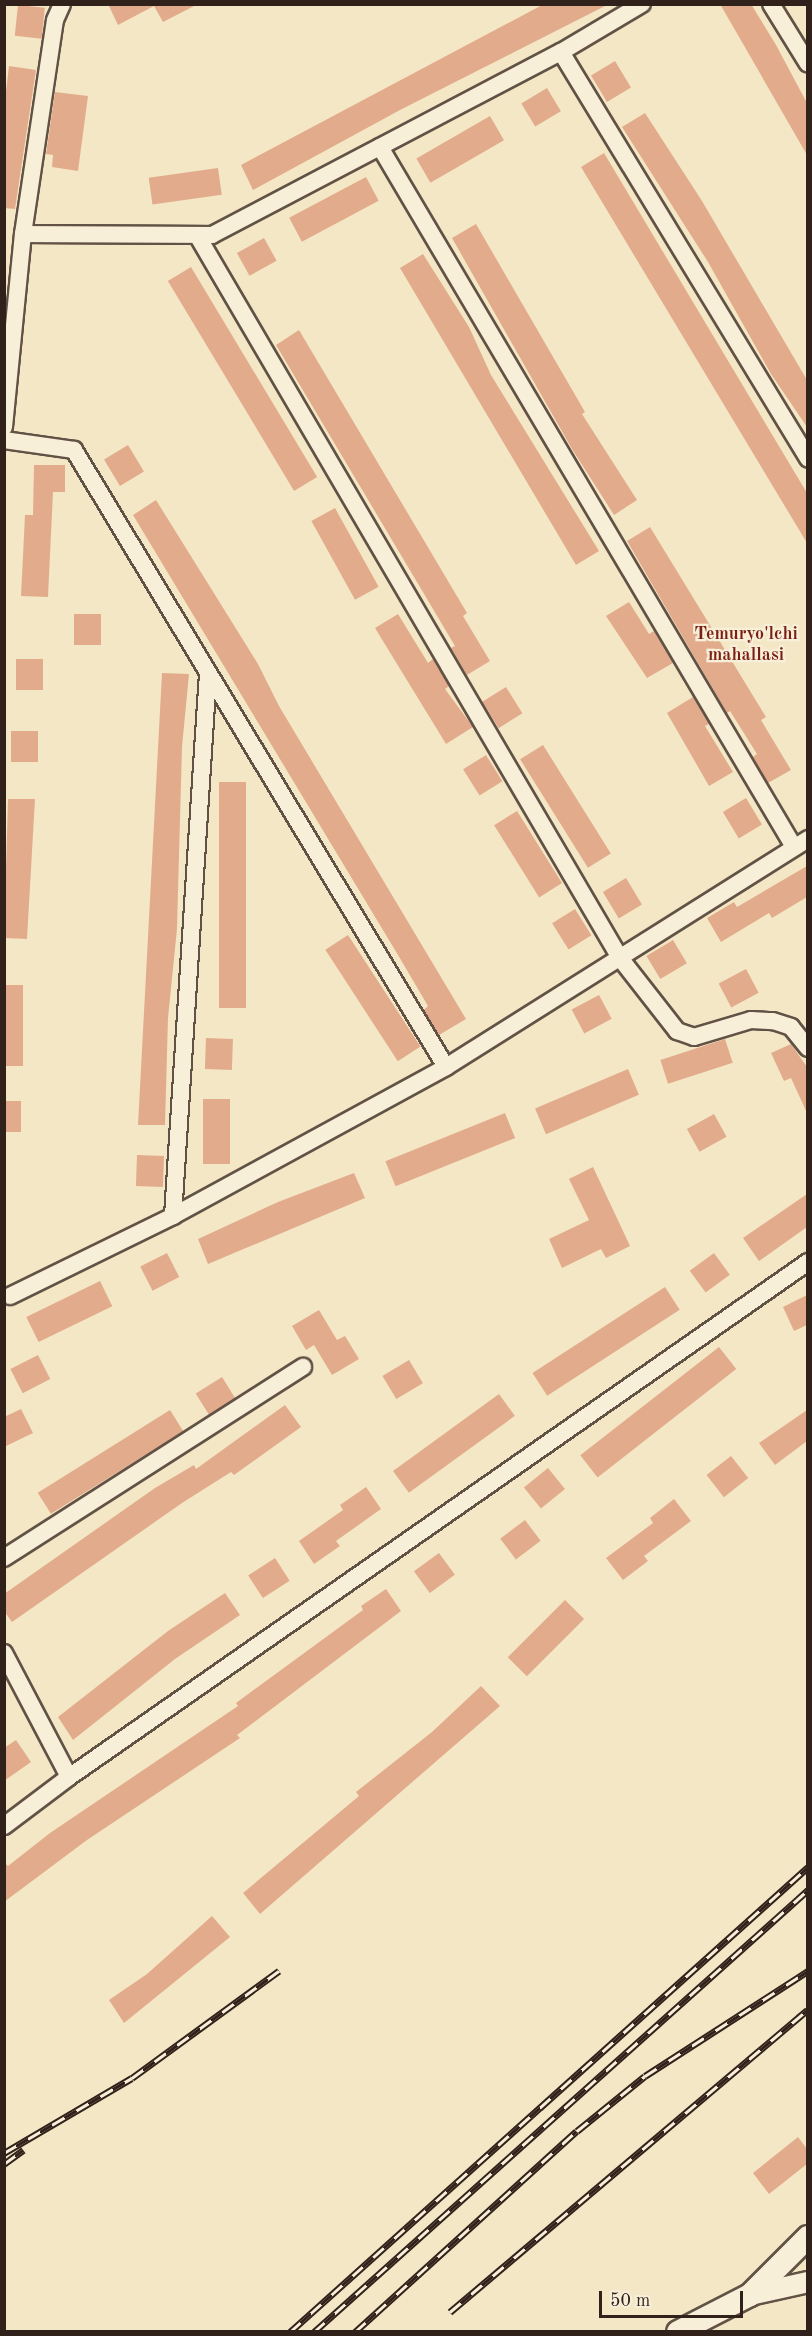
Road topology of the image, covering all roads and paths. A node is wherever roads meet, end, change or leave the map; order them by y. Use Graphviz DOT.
graph roads {
  1 [pos="62,4"];
  2 [pos="642,4"];
  3 [pos="771,4"];
  4 [pos="561,52"];
  5 [pos="807,64"];
  6 [pos="380,147"];
  7 [pos="23,234"];
  8 [pos="197,235"];
  9 [pos="9,301"];
  10 [pos="4,426"];
  11 [pos="4,440"];
  12 [pos="807,459"];
  13 [pos="208,674"];
  14 [pos="801,843"];
  15 [pos="620,958"];
  16 [pos="807,1048"];
  17 [pos="446,1067"];
  18 [pos="172,1216"];
  19 [pos="807,1262"];
  20 [pos="6,1300"];
  21 [pos="303,1367"];
  22 [pos="4,1558"];
  23 [pos="4,1653"];
  24 [pos="69,1777"];
  25 [pos="4,1826"];
  26 [pos="807,2237"];
  27 [pos="807,2282"];
  28 [pos="750,2295"];
  29 [pos="678,2331"];
  1 -- 7 [label="street"];
  2 -- 4 [label="street"];
  3 -- 5 [label="street"];
  4 -- 6 [label="street"];
  4 -- 12 [label="street"];
  6 -- 8 [label="street"];
  6 -- 14 [label="street"];
  7 -- 8 [label="street"];
  7 -- 9 [label="street"];
  8 -- 15 [label="street"];
  9 -- 10 [label="street"];
  11 -- 13 [label="street"];
  13 -- 17 [label="street"];
  13 -- 18 [label="street"];
  14 -- 15 [label="street"];
  15 -- 16 [label="street"];
  15 -- 17 [label="street"];
  17 -- 18 [label="street"];
  18 -- 20 [label="street"];
  19 -- 24 [label="street"];
  21 -- 22 [label="street"];
  23 -- 24 [label="street"];
  24 -- 25 [label="street"];
  26 -- 28 [label="main road"];
  27 -- 28 [label="street"];
  28 -- 29 [label="main road"];
}
